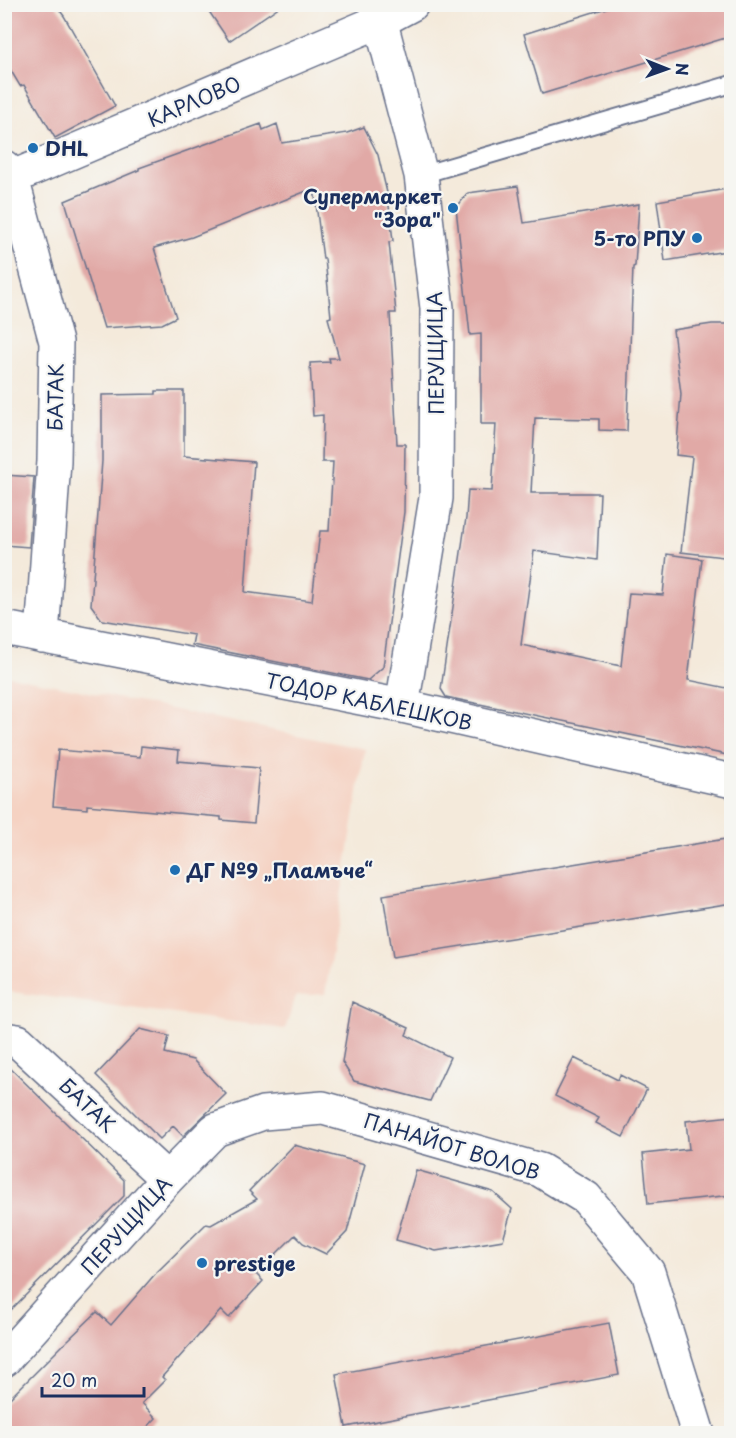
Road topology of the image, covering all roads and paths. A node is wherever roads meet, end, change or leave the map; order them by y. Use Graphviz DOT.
graph roads {
  1 [pos="412,4"];
  2 [pos="379,12"];
  3 [pos="732,84"];
  4 [pos="7,175"];
  5 [pos="421,175"];
  6 [pos="4,628"];
  7 [pos="42,636"];
  8 [pos="402,706"];
  9 [pos="732,781"];
  10 [pos="4,1039"];
  11 [pos="263,1113"];
  12 [pos="167,1179"];
  13 [pos="4,1360"];
  14 [pos="698,1434"];
  1 -- 2 [label="street, КАРЛОВО"];
  2 -- 4 [label="street, КАРЛОВО"];
  2 -- 5 [label="street, ПЕРУЩИЦА"];
  3 -- 5 [label="lane"];
  4 -- 7 [label="street, БАТАК"];
  5 -- 8 [label="street, ПЕРУЩИЦА"];
  6 -- 7 [label="street, ТОДОР КАБЛЕШКОВ"];
  7 -- 8 [label="street, ТОДОР КАБЛЕШКОВ"];
  8 -- 9 [label="street, ТОДОР КАБЛЕШКОВ"];
  10 -- 12 [label="street, БАТАК"];
  11 -- 12 [label="street, ПЕРУЩИЦА"];
  11 -- 14 [label="street, ПАНАЙОТ ВОЛОВ"];
  12 -- 13 [label="street, ПЕРУЩИЦА"];
}
